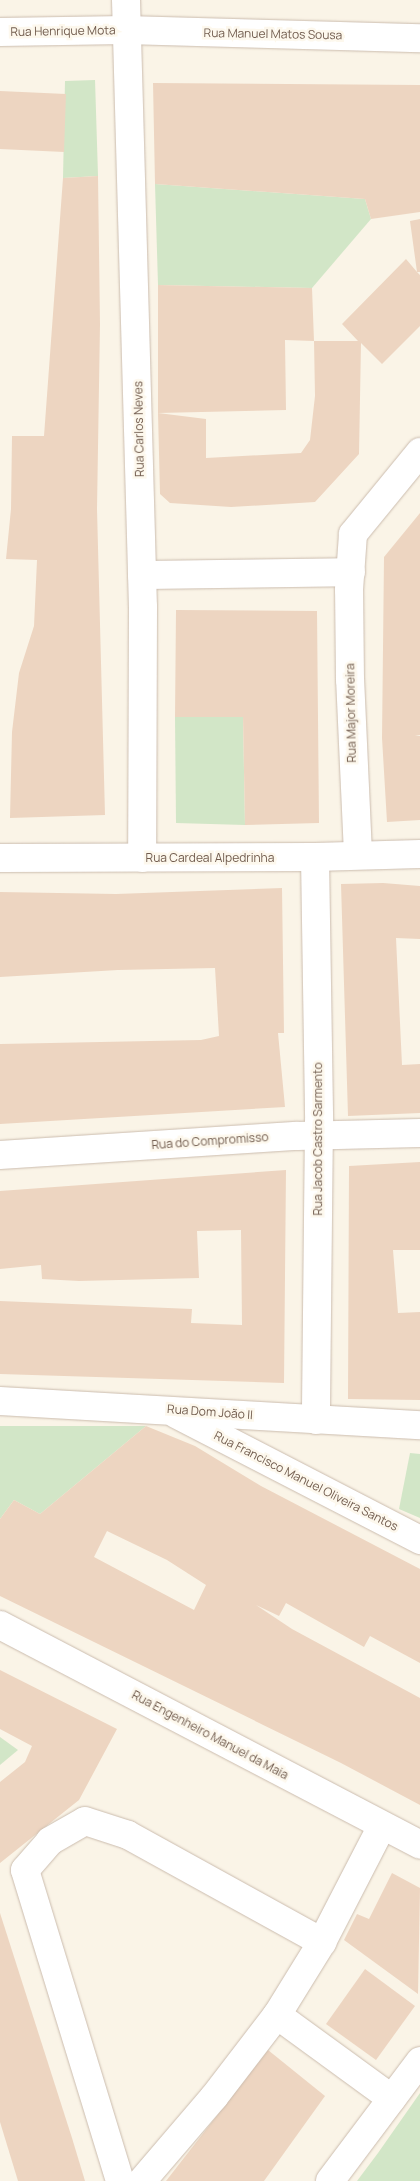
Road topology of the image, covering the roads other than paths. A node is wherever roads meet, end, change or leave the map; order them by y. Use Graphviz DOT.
graph roads {
  1 [pos="126,0"];
  2 [pos="126,30"];
  3 [pos="0,32"];
  4 [pos="420,38"];
  5 [pos="420,452"];
  6 [pos="350,572"];
  7 [pos="142,575"];
  8 [pos="358,854"];
  9 [pos="420,854"];
  10 [pos="315,857"];
  11 [pos="0,858"];
  12 [pos="142,858"];
  13 [pos="420,1133"];
  14 [pos="318,1136"];
  15 [pos="0,1155"];
  16 [pos="0,1402"];
  17 [pos="166,1409"];
  18 [pos="316,1420"];
  19 [pos="420,1425"];
  20 [pos="420,1540"];
  21 [pos="0,1625"];
  22 [pos="382,1826"];
  23 [pos="420,1845"];
  24 [pos="322,1942"];
  25 [pos="277,2015"];
  26 [pos="420,2062"];
  27 [pos="392,2099"];
  28 [pos="120,2181"];
  29 [pos="142,2181"];
  30 [pos="330,2181"];
  1 -- 2 [label="street, Rua Carlos Neves"];
  2 -- 3 [label="street, Rua Henrique Mota"];
  2 -- 4 [label="street, Rua Manuel Matos Sousa"];
  2 -- 7 [label="street, Rua Carlos Neves"];
  5 -- 6 [label="street, Rua Major Moreira"];
  6 -- 7 [label="street"];
  6 -- 8 [label="street, Rua Major Moreira"];
  7 -- 12 [label="street, Rua Carlos Neves"];
  8 -- 9 [label="street, Rua Cardeal Alpedrinha"];
  8 -- 10 [label="street, Rua Cardeal Alpedrinha"];
  10 -- 12 [label="street, Rua Cardeal Alpedrinha"];
  10 -- 14 [label="street, Rua Jacob Castro Sarmento"];
  11 -- 12 [label="street, Rua Cardeal Alpedrinha"];
  13 -- 14 [label="street, Rua do Compromisso"];
  14 -- 15 [label="street, Rua do Compromisso"];
  14 -- 18 [label="street, Rua Jacob Castro Sarmento"];
  16 -- 17 [label="street, Rua Dom João II"];
  17 -- 18 [label="street, Rua Dom João II"];
  17 -- 20 [label="street, Rua Francisco Manuel Oliveira Santos"];
  18 -- 19 [label="street, Rua Dom João II"];
  21 -- 22 [label="street, Rua Engenheiro Manuel da Maia"];
  22 -- 23 [label="street, Rua Engenheiro Manuel da Maia"];
  22 -- 24 [label="street"];
  24 -- 25 [label="street"];
  24 -- 28 [label="street"];
  25 -- 27 [label="street"];
  25 -- 29 [label="street"];
  26 -- 27 [label="street"];
  27 -- 30 [label="street"];
}
